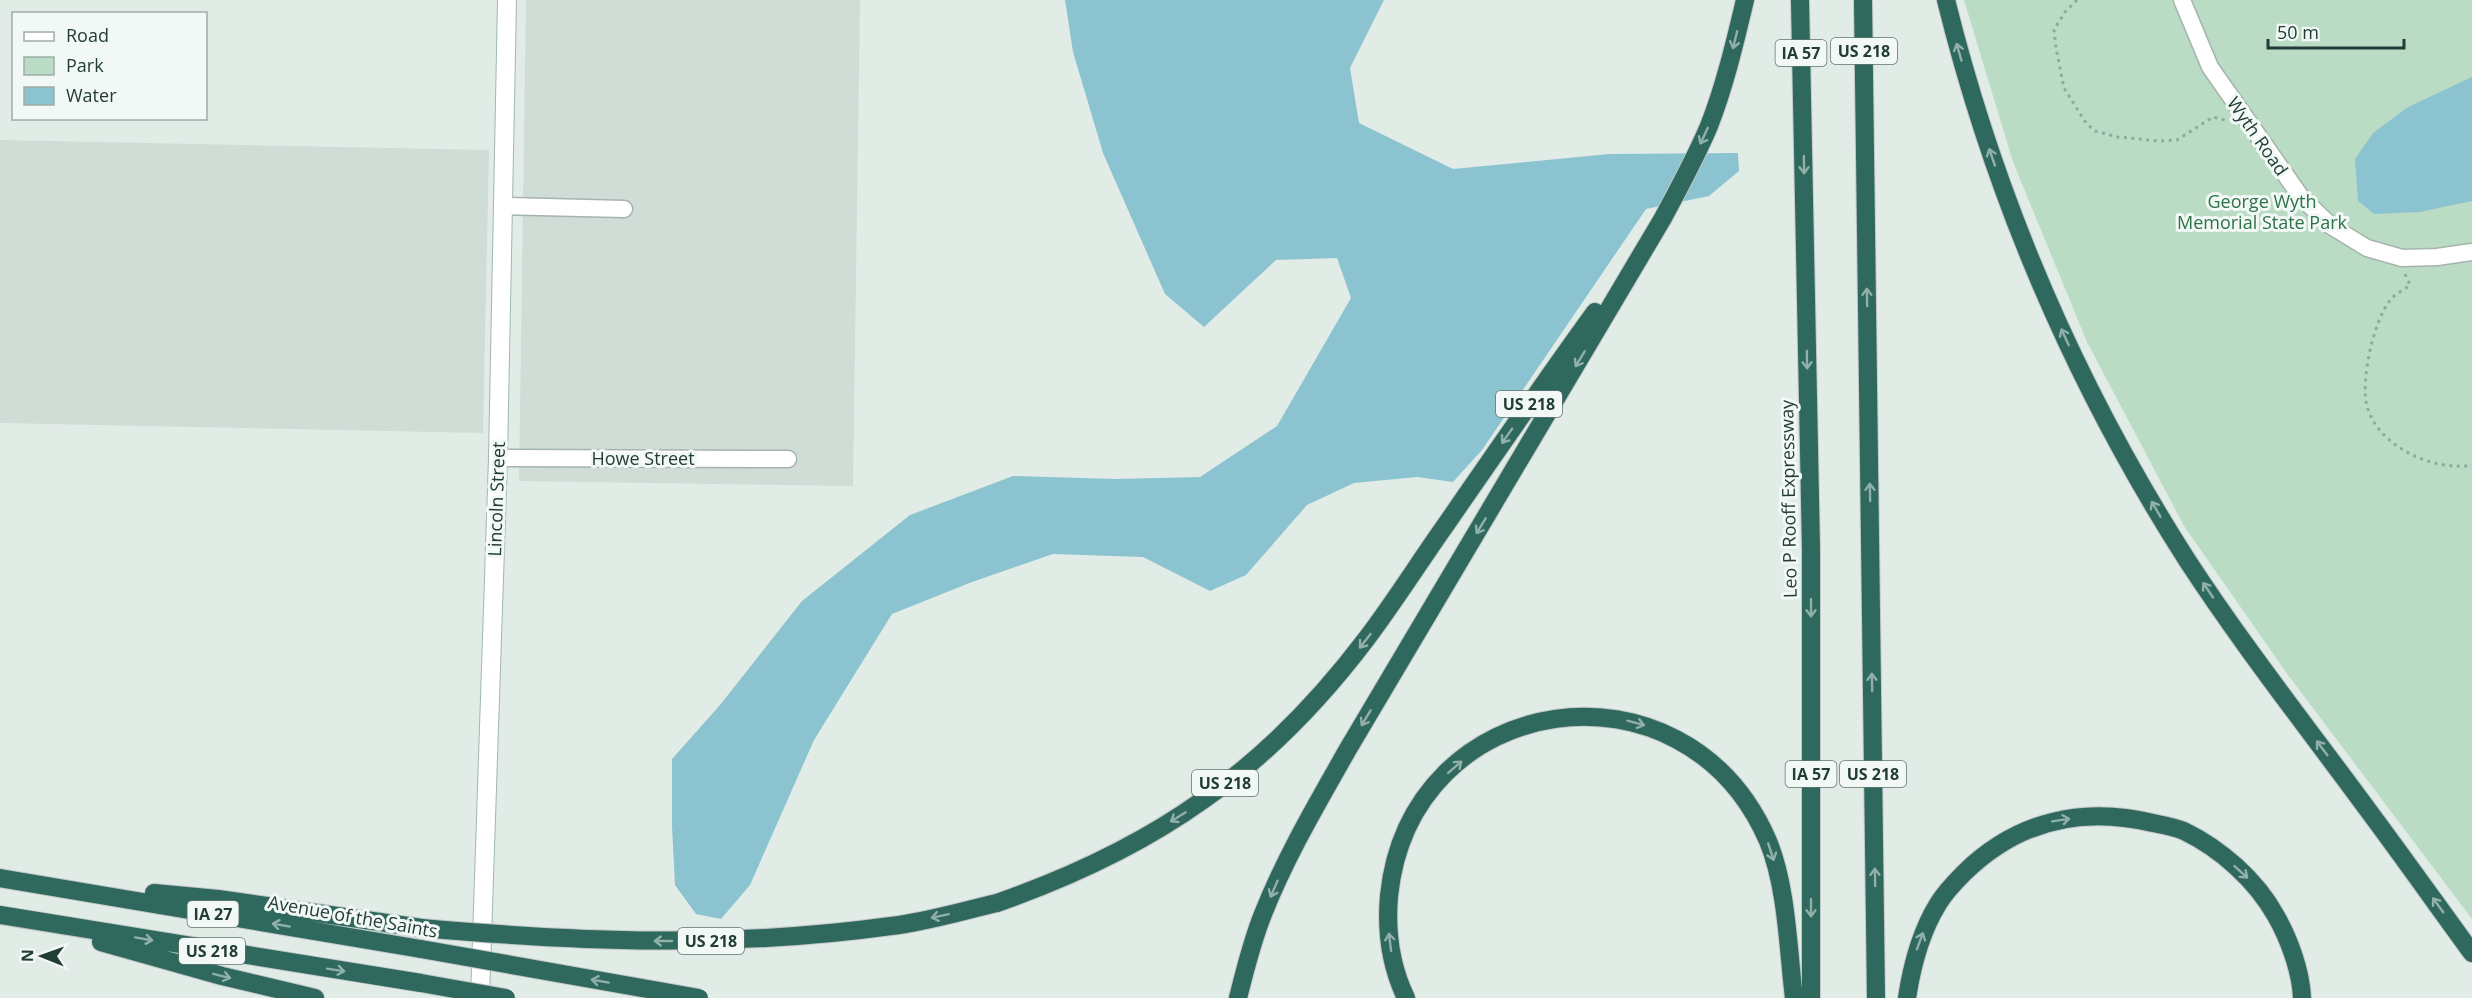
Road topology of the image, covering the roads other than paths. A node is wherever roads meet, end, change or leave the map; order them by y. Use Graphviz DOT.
graph roads {
  1 [pos="507,0"];
  2 [pos="1745,0"];
  3 [pos="1800,0"];
  4 [pos="1863,0"];
  5 [pos="1946,0"];
  6 [pos="2182,0"];
  7 [pos="503,206"];
  8 [pos="624,208"];
  9 [pos="1663,218"];
  10 [pos="2472,252"];
  11 [pos="498,458"];
  12 [pos="788,459"];
  13 [pos="3,878"];
  14 [pos="2,915"];
  15 [pos="2472,953"];
  16 [pos="315,998"];
  17 [pos="480,998"];
  18 [pos="506,998"];
  19 [pos="699,998"];
  20 [pos="1238,998"];
  21 [pos="1406,998"];
  22 [pos="1794,998"];
  23 [pos="1811,998"];
  24 [pos="1876,998"];
  25 [pos="1907,998"];
  26 [pos="2302,998"];
  1 -- 7 [label="main road, Lincoln Street"];
  2 -- 9 [label="highway, US 218, one-way"];
  3 -- 23 [label="highway, Leo P Rooff Expressway / IA 57, one-way"];
  24 -- 4 [label="highway, US 218, one-way"];
  15 -- 5 [label="highway, one-way"];
  6 -- 10 [label="street, Wyth Road"];
  7 -- 8 [label="street"];
  7 -- 11 [label="main road, Lincoln Street"];
  9 -- 13 [label="highway, US 218, one-way, bridge"];
  9 -- 20 [label="highway, one-way"];
  11 -- 12 [label="street, Howe Street"];
  11 -- 17 [label="main road, Lincoln Street"];
  19 -- 13 [label="highway, Avenue of the Saints / IA 27, one-way, bridge"];
  14 -- 16 [label="highway, one-way"];
  14 -- 18 [label="highway, US 218, one-way, bridge"];
  21 -- 22 [label="highway, one-way"];
  25 -- 26 [label="highway, one-way"];
}
